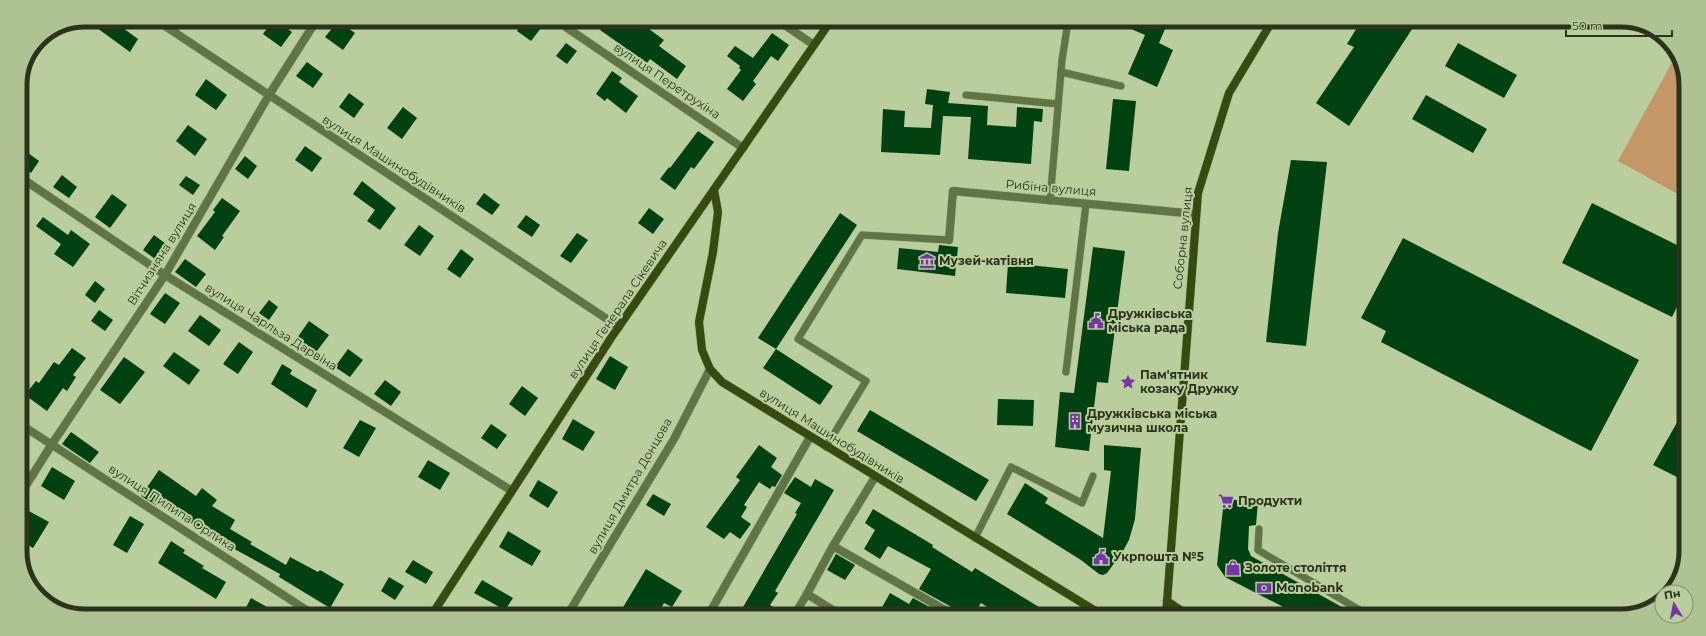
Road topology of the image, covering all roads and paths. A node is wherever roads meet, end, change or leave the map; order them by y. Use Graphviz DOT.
graph roads {
  1 [pos="166,27"];
  2 [pos="312,27"];
  3 [pos="565,27"];
  4 [pos="787,27"];
  5 [pos="827,27"];
  6 [pos="1067,27"];
  7 [pos="1269,27"];
  8 [pos="814,45"];
  9 [pos="1061,72"];
  10 [pos="1122,86"];
  11 [pos="966,95"];
  12 [pos="270,96"];
  13 [pos="1058,104"];
  14 [pos="743,148"];
  15 [pos="27,182"];
  16 [pos="714,190"];
  17 [pos="1050,201"];
  18 [pos="1086,204"];
  19 [pos="1196,214"];
  20 [pos="949,240"];
  21 [pos="165,275"];
  22 [pos="619,327"];
  23 [pos="710,369"];
  24 [pos="1066,372"];
  25 [pos="27,428"];
  26 [pos="810,437"];
  27 [pos="52,444"];
  28 [pos="826,447"];
  29 [pos="1093,476"];
  30 [pos="875,477"];
  31 [pos="27,484"];
  32 [pos="512,491"];
  33 [pos="1259,529"];
  34 [pos="975,538"];
  35 [pos="833,546"];
  36 [pos="807,594"];
  37 [pos="1167,601"];
  38 [pos="305,609"];
  39 [pos="436,609"];
  40 [pos="571,609"];
  41 [pos="712,609"];
  42 [pos="797,609"];
  43 [pos="831,609"];
  44 [pos="943,609"];
  45 [pos="1092,609"];
  46 [pos="1166,609"];
  47 [pos="1179,609"];
  48 [pos="1358,609"];
  1 -- 12 [label="street, вулиця Машинобудівників"];
  2 -- 12 [label="street, Вітчизняна вулиця"];
  3 -- 14 [label="street, вулиця Перетрухіна"];
  4 -- 8 [label="street"];
  5 -- 8 [label="street, вулиця Генерала Сікевича"];
  6 -- 9 [label="lane"];
  7 -- 19 [label="street, Соборна вулиця"];
  8 -- 14 [label="street, вулиця Генерала Сікевича"];
  9 -- 10 [label="lane"];
  9 -- 13 [label="lane"];
  11 -- 13 [label="lane"];
  12 -- 21 [label="street, Вітчизняна вулиця"];
  12 -- 22 [label="street, вулиця Машинобудівників"];
  13 -- 17 [label="lane"];
  14 -- 16 [label="street, вулиця Генерала Сікевича"];
  15 -- 21 [label="street, вулиця Чарльза Дарвіна"];
  16 -- 22 [label="street, вулиця Генерала Сікевича"];
  16 -- 23 [label="street, вулиця Машинобудівників"];
  17 -- 18 [label="street, Рибіна вулиця"];
  17 -- 20 [label="street, Рибіна вулиця"];
  18 -- 19 [label="street, Рибіна вулиця"];
  18 -- 24 [label="lane"];
  19 -- 37 [label="street, Соборна вулиця"];
  20 -- 28 [label="lane"];
  21 -- 27 [label="street, Вітчизняна вулиця"];
  21 -- 32 [label="street, вулиця Чарльза Дарвіна"];
  22 -- 32 [label="street, вулиця Генерала Сікевича"];
  23 -- 26 [label="street, вулиця Машинобудівників"];
  23 -- 40 [label="street, вулиця Дмитра Донцова"];
  25 -- 27 [label="street, вулиця Пилипа Орлика"];
  26 -- 28 [label="street, вулиця Машинобудівників"];
  26 -- 41 [label="street"];
  27 -- 31 [label="street, Вітчизняна вулиця"];
  27 -- 38 [label="street, вулиця Пилипа Орлика"];
  28 -- 30 [label="street, вулиця Машинобудівників"];
  29 -- 34 [label="lane"];
  30 -- 34 [label="street, вулиця Машинобудівників"];
  30 -- 35 [label="street"];
  32 -- 39 [label="street, вулиця Генерала Сікевича"];
  33 -- 48 [label="lane"];
  34 -- 45 [label="street, вулиця Машинобудівників"];
  35 -- 36 [label="street"];
  35 -- 44 [label="street"];
  36 -- 42 [label="street"];
  36 -- 43 [label="street"];
  37 -- 46 [label="street, Соборна вулиця"];
  37 -- 47 [label="street"];
}
